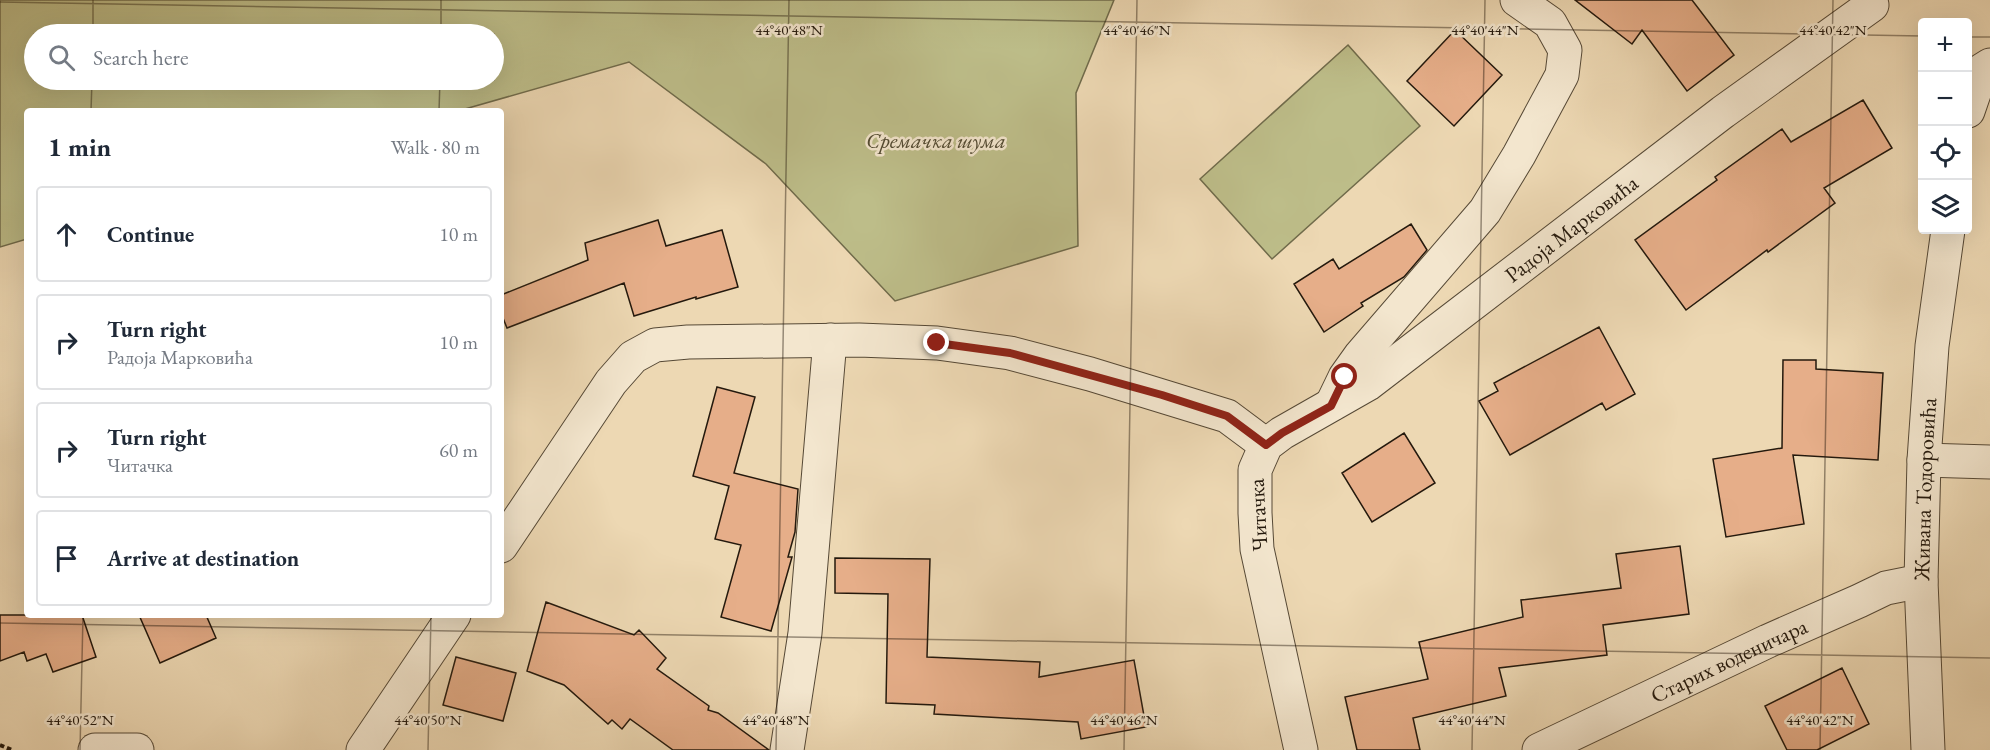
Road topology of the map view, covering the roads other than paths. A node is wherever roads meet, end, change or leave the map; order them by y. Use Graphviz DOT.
graph roads {
  1 [pos="1517,0"];
  2 [pos="1872,5"];
  3 [pos="1990,65"];
  4 [pos="1972,99"];
  5 [pos="1947,234"];
  6 [pos="830,340"];
  7 [pos="1331,406"];
  8 [pos="1266,445"];
  9 [pos="1924,460"];
  10 [pos="1990,462"];
  11 [pos="504,542"];
  12 [pos="1921,582"];
  13 [pos="452,618"];
  14 [pos="95,750"];
  15 [pos="137,750"];
  16 [pos="363,750"];
  17 [pos="787,750"];
  18 [pos="1301,750"];
  19 [pos="1539,750"];
  20 [pos="1928,750"];
  1 -- 7 [label="street"];
  2 -- 7 [label="street, Радоја Марковића"];
  3 -- 4 [label="street"];
  5 -- 9 [label="street, Живана Тодоровића"];
  6 -- 8 [label="street, Читачка"];
  6 -- 11 [label="street, Читачка"];
  6 -- 17 [label="street"];
  7 -- 8 [label="street, Радоја Марковића"];
  8 -- 18 [label="street, Читачка"];
  9 -- 10 [label="street"];
  9 -- 12 [label="street, Живана Тодоровића"];
  12 -- 19 [label="street, Старих воденичара"];
  12 -- 20 [label="street, Живана Тодоровића"];
  13 -- 16 [label="street"];
  14 -- 15 [label="street"];
}
